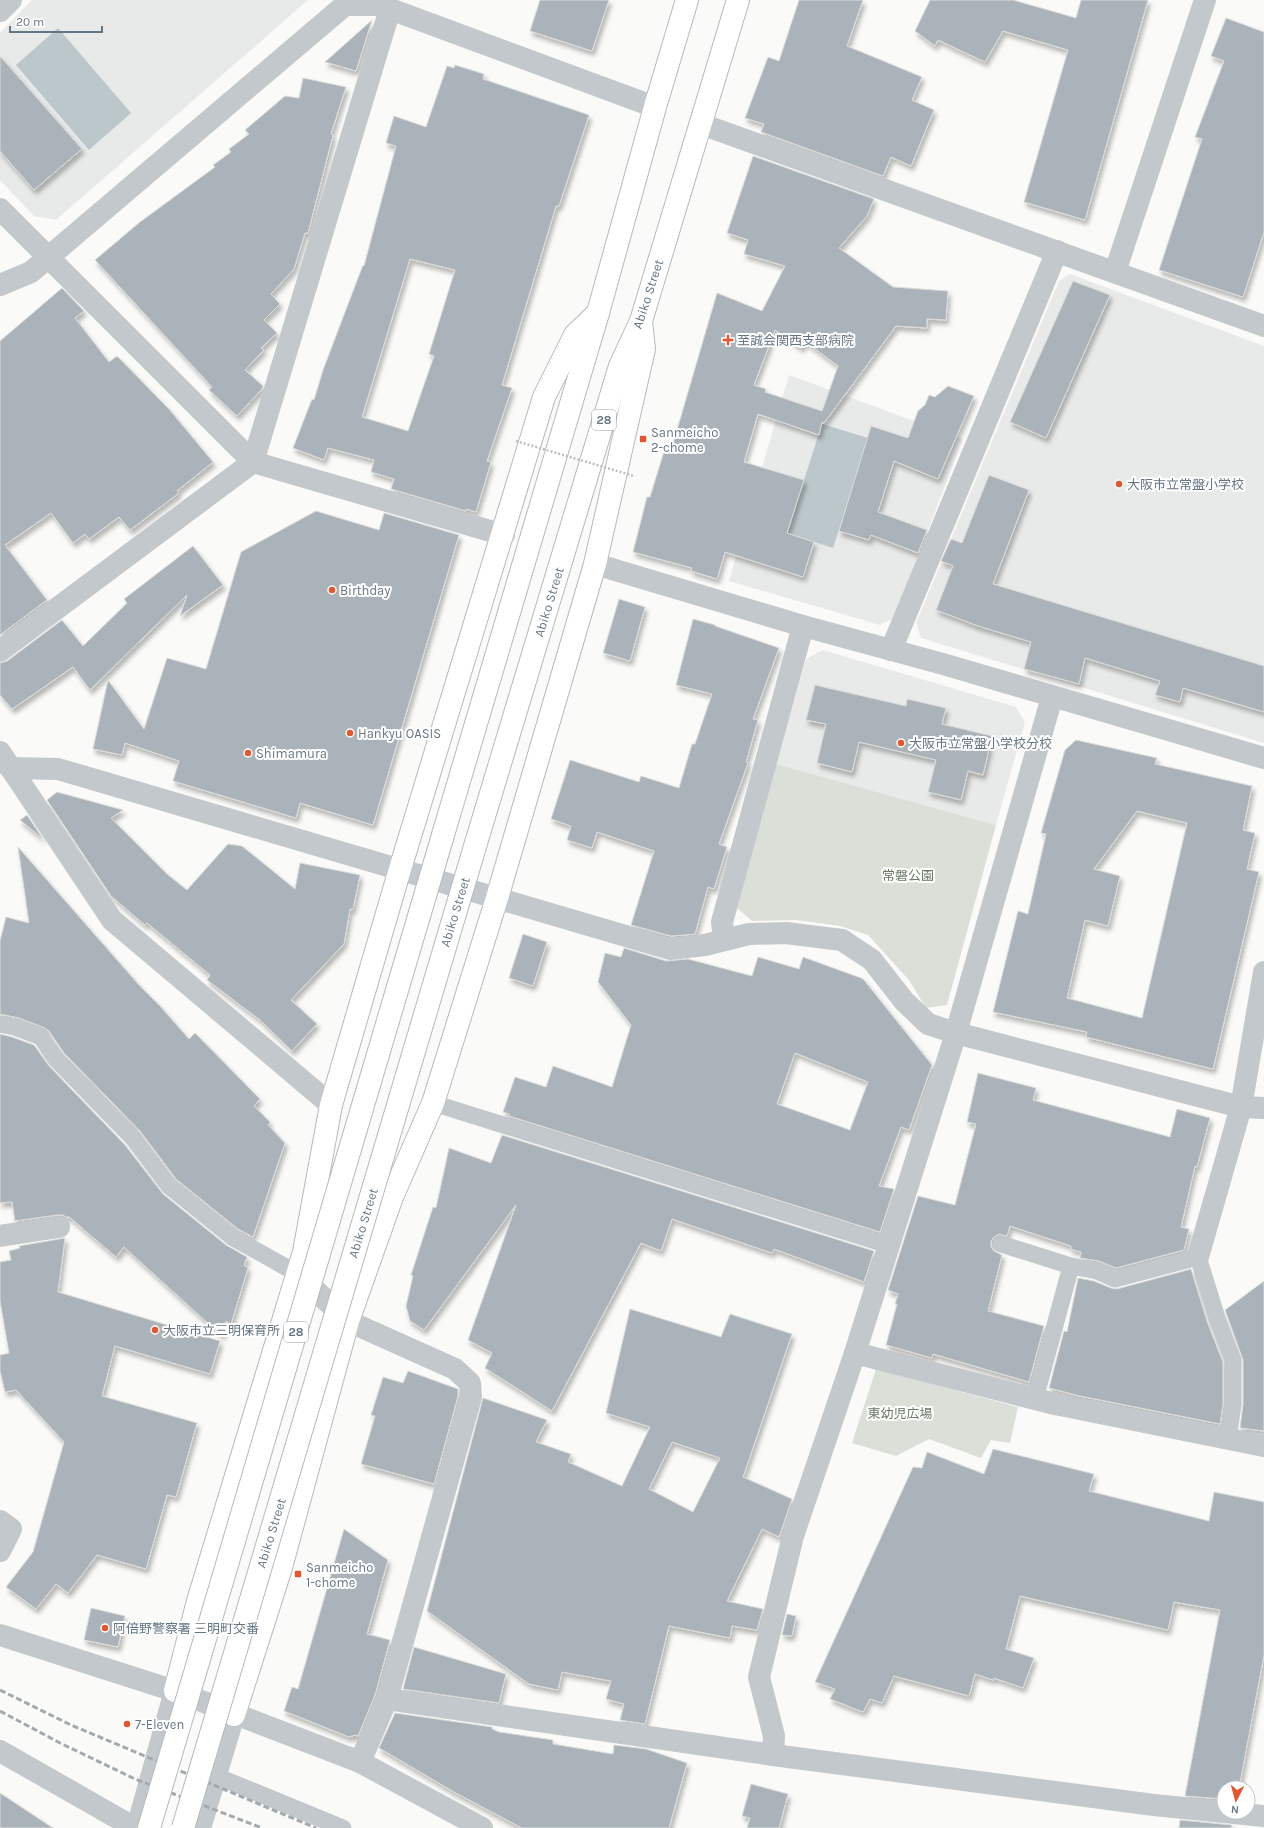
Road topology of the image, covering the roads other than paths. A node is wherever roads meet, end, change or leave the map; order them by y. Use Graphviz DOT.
graph roads {
  1 [pos="11,0"];
  2 [pos="687,0"];
  3 [pos="738,0"];
  4 [pos="1205,0"];
  5 [pos="361,2"];
  6 [pos="390,9"];
  7 [pos="0,11"];
  8 [pos="655,107"];
  9 [pos="701,124"];
  10 [pos="0,209"];
  11 [pos="1057,251"];
  12 [pos="50,256"];
  13 [pos="1115,272"];
  14 [pos="0,285"];
  15 [pos="598,313"];
  16 [pos="640,321"];
  17 [pos="1264,326"];
  18 [pos="254,462"];
  19 [pos="504,535"];
  20 [pos="595,564"];
  21 [pos="803,626"];
  22 [pos="892,650"];
  23 [pos="0,651"];
  24 [pos="1052,697"];
  25 [pos="1264,758"];
  26 [pos="5,760"];
  27 [pos="400,869"];
  28 [pos="497,898"];
  29 [pos="724,939"];
  30 [pos="1264,972"];
  31 [pos="0,1024"];
  32 [pos="956,1033"];
  33 [pos="433,1103"];
  34 [pos="331,1105"];
  35 [pos="1240,1107"];
  36 [pos="1264,1108"];
  37 [pos="59,1227"];
  38 [pos="0,1236"];
  39 [pos="1001,1244"];
  40 [pos="888,1245"];
  41 [pos="1198,1257"];
  42 [pos="1071,1266"];
  43 [pos="298,1274"];
  44 [pos="348,1321"];
  45 [pos="855,1353"];
  46 [pos="1035,1399"];
  47 [pos="1228,1439"];
  48 [pos="1264,1446"];
  49 [pos="0,1521"];
  50 [pos="0,1551"];
  51 [pos="0,1635"];
  52 [pos="175,1691"];
  53 [pos="387,1699"];
  54 [pos="234,1715"];
  55 [pos="0,1751"];
  56 [pos="773,1755"];
  57 [pos="360,1762"];
  58 [pos="216,1776"];
  59 [pos="1216,1819"];
  60 [pos="136,1828"];
  61 [pos="149,1828"];
  62 [pos="183,1828"];
  63 [pos="200,1828"];
  64 [pos="343,1828"];
  65 [pos="482,1828"];
  1 -- 7 [label="street"];
  2 -- 8 [label="main road, 28"];
  3 -- 9 [label="main road, Abiko Street / 28"];
  4 -- 13 [label="street"];
  5 -- 6 [label="street"];
  5 -- 12 [label="street"];
  6 -- 8 [label="street"];
  6 -- 18 [label="street"];
  8 -- 15 [label="main road, 28"];
  9 -- 11 [label="street"];
  9 -- 16 [label="main road, Abiko Street / 28"];
  10 -- 12 [label="street"];
  11 -- 13 [label="street"];
  11 -- 22 [label="street"];
  12 -- 14 [label="street"];
  12 -- 18 [label="street"];
  13 -- 17 [label="street"];
  15 -- 19 [label="main road"];
  15 -- 61 [label="main road, 28, bridge"];
  16 -- 20 [label="main road"];
  16 -- 62 [label="main road, Abiko Street / 28, bridge"];
  18 -- 19 [label="street"];
  18 -- 23 [label="street"];
  19 -- 27 [label="main road"];
  20 -- 21 [label="street"];
  20 -- 28 [label="main road"];
  21 -- 22 [label="street"];
  21 -- 29 [label="street"];
  22 -- 24 [label="street"];
  24 -- 25 [label="street"];
  24 -- 32 [label="street"];
  26 -- 27 [label="street"];
  26 -- 34 [label="street"];
  27 -- 28 [label="street"];
  27 -- 34 [label="main road"];
  28 -- 29 [label="street"];
  28 -- 33 [label="main road"];
  29 -- 32 [label="street"];
  30 -- 35 [label="street"];
  31 -- 43 [label="lane"];
  32 -- 35 [label="street"];
  32 -- 40 [label="street"];
  33 -- 40 [label="lane"];
  33 -- 44 [label="main road"];
  34 -- 43 [label="main road"];
  35 -- 36 [label="street"];
  35 -- 41 [label="street"];
  37 -- 38 [label="street"];
  39 -- 42 [label="lane"];
  40 -- 45 [label="street"];
  41 -- 42 [label="lane"];
  41 -- 47 [label="lane"];
  42 -- 46 [label="lane"];
  43 -- 44 [label="street"];
  43 -- 52 [label="main road"];
  44 -- 53 [label="street"];
  44 -- 54 [label="main road"];
  45 -- 46 [label="street"];
  45 -- 56 [label="street"];
  46 -- 47 [label="street"];
  47 -- 48 [label="street"];
  49 -- 50 [label="street"];
  51 -- 52 [label="street"];
  52 -- 54 [label="street"];
  52 -- 60 [label="street"];
  53 -- 56 [label="street"];
  53 -- 57 [label="street"];
  54 -- 57 [label="street"];
  54 -- 58 [label="street"];
  55 -- 60 [label="street"];
  56 -- 59 [label="street"];
  57 -- 65 [label="street"];
  58 -- 63 [label="street"];
  58 -- 64 [label="lane"];
}
